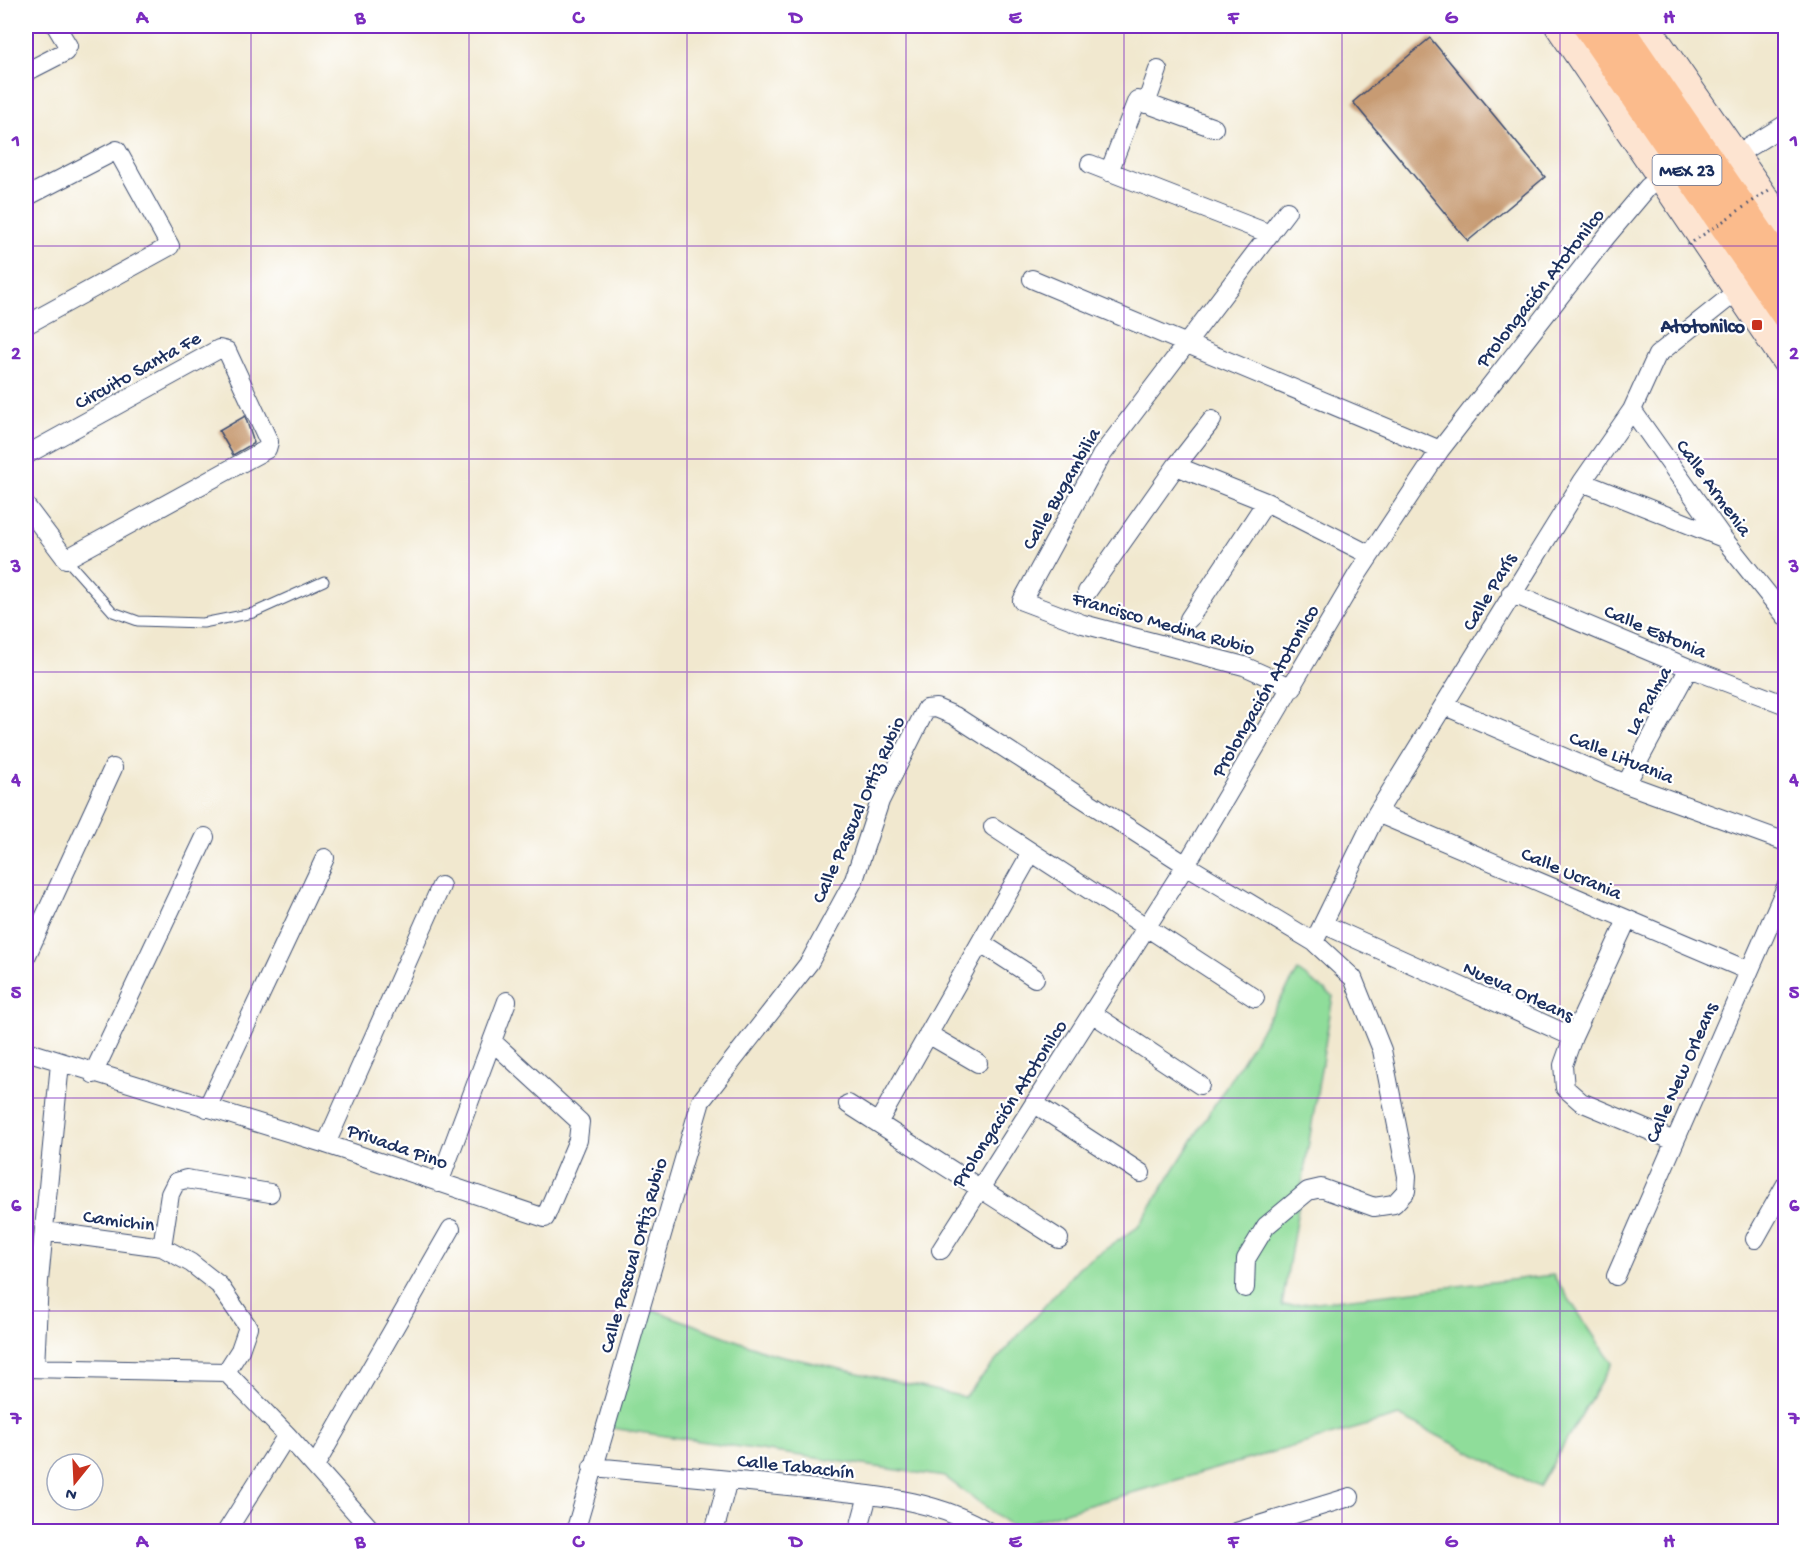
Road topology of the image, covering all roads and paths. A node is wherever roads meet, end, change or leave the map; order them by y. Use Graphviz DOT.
graph roads {
  1 [pos="56,26"];
  2 [pos="1558,26"];
  3 [pos="1587,26"];
  4 [pos="1619,26"];
  5 [pos="1647,26"];
  6 [pos="1158,70"];
  7 [pos="26,72"];
  8 [pos="1146,104"];
  9 [pos="1785,124"];
  10 [pos="1214,128"];
  11 [pos="1736,155"];
  12 [pos="1090,164"];
  13 [pos="1109,172"];
  14 [pos="1660,178"];
  15 [pos="1772,188"];
  16 [pos="26,197"];
  17 [pos="1287,211"];
  18 [pos="1785,227"];
  19 [pos="1270,234"];
  20 [pos="1688,245"];
  21 [pos="1785,271"];
  22 [pos="1032,279"];
  23 [pos="1736,292"];
  24 [pos="1785,316"];
  25 [pos="26,325"];
  26 [pos="1186,344"];
  27 [pos="1785,363"];
  28 [pos="1632,410"];
  29 [pos="1212,420"];
  30 [pos="1440,450"];
  31 [pos="26,455"];
  32 [pos="1176,465"];
  33 [pos="1582,482"];
  34 [pos="1266,502"];
  35 [pos="26,506"];
  36 [pos="1723,538"];
  37 [pos="1370,555"];
  38 [pos="66,559"];
  39 [pos="324,581"];
  40 [pos="1087,592"];
  41 [pos="1511,593"];
  42 [pos="1022,601"];
  43 [pos="1785,617"];
  44 [pos="1189,619"];
  45 [pos="1689,668"];
  46 [pos="1293,688"];
  47 [pos="1785,705"];
  48 [pos="1445,706"];
  49 [pos="113,768"];
  50 [pos="1626,784"];
  51 [pos="1377,813"];
  52 [pos="993,827"];
  53 [pos="205,837"];
  54 [pos="1785,842"];
  55 [pos="1031,853"];
  56 [pos="325,858"];
  57 [pos="1186,866"];
  58 [pos="441,886"];
  59 [pos="1785,887"];
  60 [pos="1628,920"];
  61 [pos="1323,924"];
  62 [pos="1147,927"];
  63 [pos="1314,942"];
  64 [pos="981,944"];
  65 [pos="26,957"];
  66 [pos="1749,971"];
  67 [pos="1035,978"];
  68 [pos="1255,998"];
  69 [pos="507,1001"];
  70 [pos="1093,1014"];
  71 [pos="928,1034"];
  72 [pos="1573,1037"];
  73 [pos="493,1041"];
  74 [pos="26,1051"];
  75 [pos="60,1063"];
  76 [pos="978,1063"];
  77 [pos="93,1074"];
  78 [pos="1200,1084"];
  79 [pos="848,1104"];
  80 [pos="1035,1104"];
  81 [pos="207,1108"];
  82 [pos="878,1123"];
  83 [pos="1674,1141"];
  84 [pos="326,1144"];
  85 [pos="1141,1173"];
  86 [pos="439,1183"];
  87 [pos="1785,1184"];
  88 [pos="978,1190"];
  89 [pos="270,1193"];
  90 [pos="451,1229"];
  91 [pos="45,1231"];
  92 [pos="1059,1239"];
  93 [pos="1755,1239"];
  94 [pos="162,1247"];
  95 [pos="941,1250"];
  96 [pos="1616,1276"];
  97 [pos="1245,1288"];
  98 [pos="30,1368"];
  99 [pos="226,1372"];
  100 [pos="287,1435"];
  101 [pos="315,1466"];
  102 [pos="592,1467"];
  103 [pos="728,1480"];
  104 [pos="868,1495"];
  105 [pos="1350,1497"];
  106 [pos="226,1532"];
  107 [pos="373,1532"];
  108 [pos="575,1532"];
  109 [pos="714,1532"];
  110 [pos="858,1532"];
  111 [pos="989,1532"];
  112 [pos="1236,1532"];
  1 -- 7 [label="street"];
  2 -- 14 [label="main road"];
  3 -- 24 [label="main road, MEX 23"];
  4 -- 21 [label="main road, MEX 23"];
  5 -- 11 [label="main road"];
  6 -- 8 [label="street"];
  8 -- 10 [label="street"];
  8 -- 13 [label="street"];
  9 -- 11 [label="street"];
  11 -- 18 [label="main road"];
  12 -- 13 [label="street"];
  13 -- 19 [label="street"];
  14 -- 23 [label="main road"];
  14 -- 30 [label="street, Prolongación Atotonilco"];
  15 -- 20 [label="path, bridge"];
  16 -- 25 [label="street"];
  17 -- 19 [label="street, Calle Bugambilia"];
  19 -- 26 [label="street, Calle Bugambilia"];
  22 -- 26 [label="street"];
  23 -- 27 [label="main road"];
  23 -- 28 [label="street, Calle París"];
  26 -- 30 [label="street"];
  26 -- 42 [label="street, Calle Bugambilia"];
  28 -- 33 [label="street, Calle París"];
  28 -- 36 [label="street, Calle Armenia"];
  29 -- 32 [label="street"];
  30 -- 37 [label="street, Prolongación Atotonilco"];
  31 -- 38 [label="street, Circuito Santa Fe"];
  32 -- 34 [label="street"];
  32 -- 40 [label="street"];
  33 -- 36 [label="street"];
  33 -- 41 [label="street, Calle París"];
  34 -- 37 [label="street"];
  34 -- 44 [label="street"];
  35 -- 38 [label="street"];
  36 -- 43 [label="street, Calle Armenia"];
  37 -- 46 [label="street, Prolongación Atotonilco"];
  38 -- 39 [label="lane"];
  41 -- 45 [label="street, Calle Estonia"];
  41 -- 48 [label="street, Calle París"];
  42 -- 46 [label="street, Francisco Medina Rubio"];
  45 -- 47 [label="street, Calle Estonia"];
  45 -- 50 [label="street, La Palma"];
  46 -- 57 [label="street, Prolongación Atotonilco"];
  48 -- 50 [label="street, Calle Lituania"];
  48 -- 51 [label="street, Calle París"];
  49 -- 65 [label="street"];
  50 -- 54 [label="street, Calle Lituania"];
  51 -- 60 [label="street, Calle Ucrania"];
  51 -- 61 [label="street, Calle París"];
  52 -- 55 [label="street"];
  53 -- 77 [label="street"];
  55 -- 62 [label="street"];
  55 -- 64 [label="street"];
  56 -- 81 [label="street"];
  57 -- 62 [label="street, Prolongación Atotonilco"];
  57 -- 63 [label="street, Calle Pascual Ortiz Rubio"];
  57 -- 102 [label="street, Calle Pascual Ortiz Rubio"];
  58 -- 84 [label="street"];
  59 -- 66 [label="street, Calle New Orleans"];
  60 -- 66 [label="street, Calle Ucrania"];
  60 -- 72 [label="street"];
  61 -- 63 [label="street, Calle París"];
  61 -- 72 [label="street, Nueva Orleans"];
  62 -- 68 [label="street"];
  62 -- 70 [label="street, Prolongación Atotonilco"];
  63 -- 97 [label="street, Calle Pascual Ortiz Rubio"];
  64 -- 67 [label="street"];
  64 -- 71 [label="street"];
  66 -- 83 [label="street, Calle New Orleans"];
  69 -- 73 [label="street"];
  70 -- 78 [label="street"];
  70 -- 80 [label="street, Prolongación Atotonilco"];
  71 -- 76 [label="street"];
  71 -- 82 [label="street"];
  72 -- 83 [label="street, Nueva Orleans"];
  73 -- 86 [label="street"];
  73 -- 86 [label="street, Privada Pino"];
  74 -- 75 [label="street, Privada Pino"];
  75 -- 77 [label="street, Privada Pino"];
  75 -- 91 [label="street"];
  77 -- 81 [label="street, Privada Pino"];
  79 -- 82 [label="street"];
  80 -- 85 [label="street"];
  80 -- 88 [label="street, Prolongación Atotonilco"];
  81 -- 84 [label="street, Privada Pino"];
  82 -- 88 [label="street"];
  83 -- 96 [label="street, Calle New Orleans"];
  84 -- 86 [label="street, Privada Pino"];
  87 -- 93 [label="street"];
  88 -- 92 [label="street"];
  88 -- 95 [label="street, Prolongación Atotonilco"];
  89 -- 94 [label="street"];
  90 -- 101 [label="street"];
  91 -- 94 [label="street, Camichin"];
  91 -- 98 [label="street"];
  94 -- 99 [label="street, Camichin"];
  98 -- 99 [label="street"];
  99 -- 100 [label="street"];
  100 -- 101 [label="street"];
  100 -- 106 [label="street"];
  101 -- 107 [label="street"];
  102 -- 103 [label="street, Calle Tabachín"];
  102 -- 108 [label="street"];
  103 -- 104 [label="street, Calle Tabachín"];
  103 -- 109 [label="street"];
  104 -- 110 [label="street"];
  104 -- 111 [label="street, Calle Tabachín"];
  105 -- 112 [label="street"];
}
